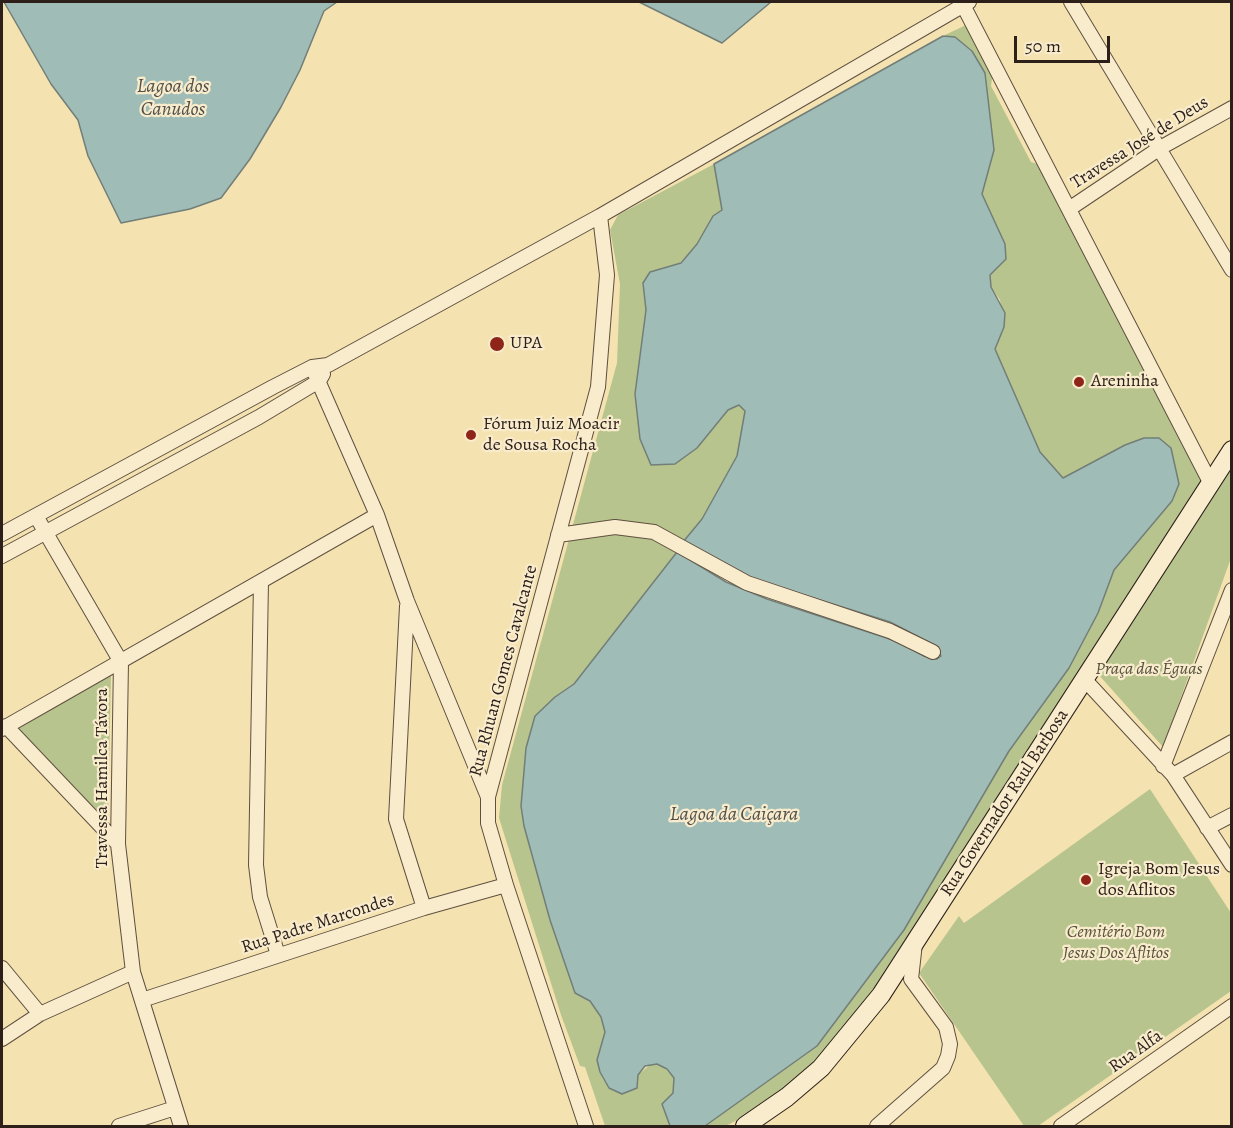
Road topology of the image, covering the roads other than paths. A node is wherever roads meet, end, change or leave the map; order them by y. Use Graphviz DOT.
graph roads {
  1 [pos="1071,2"];
  2 [pos="966,3"];
  3 [pos="1232,108"];
  4 [pos="1160,148"];
  5 [pos="1069,209"];
  6 [pos="600,216"];
  7 [pos="1232,270"];
  8 [pos="328,365"];
  9 [pos="312,367"];
  10 [pos="320,381"];
  11 [pos="1232,450"];
  12 [pos="1210,482"];
  13 [pos="377,515"];
  14 [pos="36,516"];
  15 [pos="45,533"];
  16 [pos="2,534"];
  17 [pos="558,535"];
  18 [pos="2,556"];
  19 [pos="261,582"];
  20 [pos="1232,590"];
  21 [pos="407,601"];
  22 [pos="933,652"];
  23 [pos="121,662"];
  24 [pos="1085,680"];
  25 [pos="4,728"];
  26 [pos="1232,742"];
  27 [pos="1168,770"];
  28 [pos="488,797"];
  29 [pos="1232,814"];
  30 [pos="1207,828"];
  31 [pos="117,844"];
  32 [pos="1232,865"];
  33 [pos="506,885"];
  34 [pos="424,908"];
  35 [pos="915,941"];
  36 [pos="278,956"];
  37 [pos="2,969"];
  38 [pos="134,972"];
  39 [pos="142,1000"];
  40 [pos="1232,1006"];
  41 [pos="40,1014"];
  42 [pos="2,1039"];
  43 [pos="175,1108"];
  44 [pos="119,1126"];
  45 [pos="181,1126"];
  46 [pos="586,1126"];
  47 [pos="745,1126"];
  48 [pos="877,1126"];
  49 [pos="1061,1126"];
  1 -- 4 [label="street"];
  2 -- 5 [label="street"];
  2 -- 6 [label="street"];
  3 -- 4 [label="street, Travessa José de Deus"];
  4 -- 5 [label="street, Travessa José de Deus"];
  4 -- 7 [label="street"];
  5 -- 12 [label="street"];
  6 -- 8 [label="street"];
  6 -- 17 [label="street, Rua Rhuan Gomes Cavalcante"];
  8 -- 9 [label="street"];
  8 -- 10 [label="street"];
  9 -- 10 [label="street"];
  9 -- 14 [label="street"];
  10 -- 13 [label="street"];
  10 -- 15 [label="street"];
  11 -- 12 [label="street, Rua Governador Raul Barbosa"];
  12 -- 24 [label="street, Rua Governador Raul Barbosa"];
  13 -- 19 [label="street"];
  13 -- 21 [label="street"];
  14 -- 15 [label="street, Travessa Hamilca Távora"];
  14 -- 16 [label="street"];
  15 -- 18 [label="street"];
  15 -- 23 [label="street, Travessa Hamilca Távora"];
  17 -- 22 [label="street"];
  17 -- 28 [label="street, Rua Rhuan Gomes Cavalcante"];
  19 -- 23 [label="street"];
  19 -- 36 [label="street"];
  20 -- 27 [label="street"];
  21 -- 28 [label="street"];
  21 -- 34 [label="street"];
  23 -- 25 [label="street"];
  23 -- 31 [label="street, Travessa Hamilca Távora"];
  24 -- 27 [label="street"];
  24 -- 35 [label="street, Rua Governador Raul Barbosa"];
  25 -- 31 [label="street"];
  26 -- 27 [label="street"];
  27 -- 30 [label="street"];
  28 -- 33 [label="street, Rua Rhuan Gomes Cavalcante"];
  29 -- 30 [label="street"];
  30 -- 32 [label="street"];
  31 -- 38 [label="street, Travessa Hamilca Távora"];
  33 -- 34 [label="street, Rua Padre Marcondes"];
  33 -- 46 [label="street, Rua Rhuan Gomes Cavalcante"];
  34 -- 36 [label="street, Rua Padre Marcondes"];
  35 -- 47 [label="street, Rua Governador Raul Barbosa"];
  35 -- 48 [label="street"];
  36 -- 39 [label="street, Rua Padre Marcondes"];
  37 -- 41 [label="street"];
  38 -- 39 [label="street, Travessa Hamilca Távora"];
  38 -- 41 [label="street"];
  39 -- 43 [label="street, Travessa Hamilca Távora"];
  40 -- 49 [label="street, Rua Alfa"];
  41 -- 42 [label="street"];
  43 -- 44 [label="street"];
  43 -- 45 [label="street, Travessa Hamilca Távora"];
}
